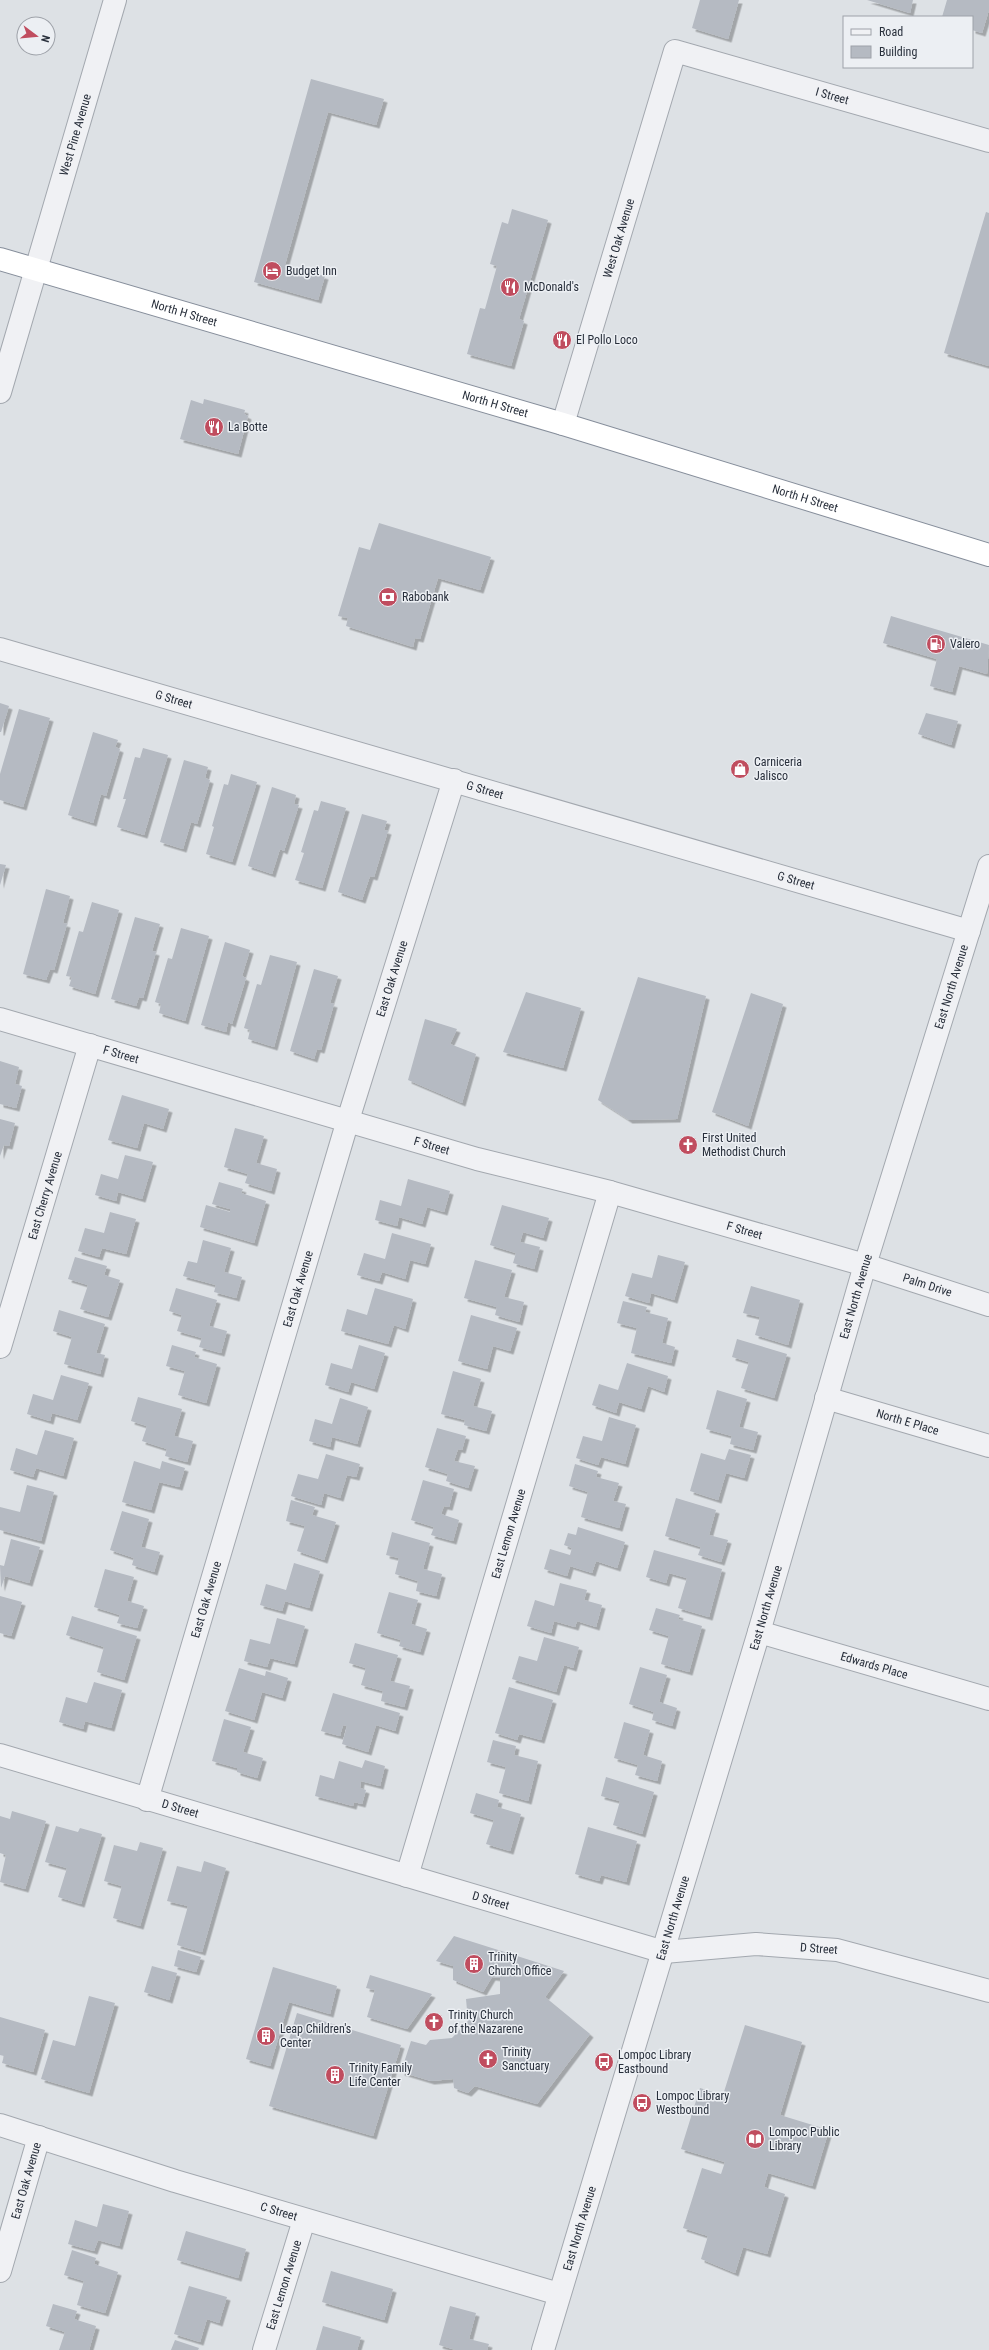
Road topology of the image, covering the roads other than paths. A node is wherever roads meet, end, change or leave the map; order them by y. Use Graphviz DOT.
graph roads {
  1 [pos="115,0"];
  2 [pos="675,51"];
  3 [pos="989,141"];
  4 [pos="0,259"];
  5 [pos="36,270"];
  6 [pos="0,392"];
  7 [pos="563,424"];
  8 [pos="989,555"];
  9 [pos="0,649"];
  10 [pos="454,780"];
  11 [pos="989,866"];
  12 [pos="969,931"];
  13 [pos="0,1019"];
  14 [pos="90,1045"];
  15 [pos="348,1120"];
  16 [pos="610,1192"];
  17 [pos="865,1265"];
  18 [pos="989,1305"];
  19 [pos="0,1347"];
  20 [pos="826,1398"];
  21 [pos="989,1446"];
  22 [pos="759,1632"];
  23 [pos="989,1699"];
  24 [pos="0,1755"];
  25 [pos="147,1800"];
  26 [pos="407,1876"];
  27 [pos="664,1952"];
  28 [pos="989,1991"];
  29 [pos="0,2125"];
  30 [pos="39,2137"];
  31 [pos="304,2220"];
  32 [pos="0,2271"];
  33 [pos="559,2294"];
  34 [pos="264,2350"];
  35 [pos="543,2350"];
  1 -- 5 [label="street, West Pine Avenue"];
  2 -- 3 [label="street, I Street"];
  2 -- 7 [label="street, West Oak Avenue"];
  4 -- 5 [label="highway, North H Street"];
  5 -- 6 [label="street, West Pine Avenue"];
  5 -- 7 [label="highway, North H Street"];
  7 -- 8 [label="highway, North H Street"];
  9 -- 10 [label="street, G Street"];
  10 -- 12 [label="street, G Street"];
  10 -- 15 [label="street, East Oak Avenue"];
  11 -- 12 [label="street, East North Avenue"];
  12 -- 17 [label="street, East North Avenue"];
  13 -- 14 [label="street, F Street"];
  14 -- 15 [label="street, F Street"];
  14 -- 19 [label="street, East Cherry Avenue"];
  15 -- 16 [label="street, F Street"];
  15 -- 25 [label="street, East Oak Avenue"];
  16 -- 17 [label="street, F Street"];
  16 -- 26 [label="street, East Lemon Avenue"];
  17 -- 18 [label="street, Palm Drive"];
  17 -- 20 [label="street, East North Avenue"];
  20 -- 21 [label="street, North E Place"];
  20 -- 22 [label="street, East North Avenue"];
  22 -- 23 [label="street, Edwards Place"];
  22 -- 27 [label="street, East North Avenue"];
  24 -- 25 [label="street, D Street"];
  25 -- 26 [label="street, D Street"];
  26 -- 27 [label="street, D Street"];
  27 -- 28 [label="street, D Street"];
  27 -- 33 [label="street, East North Avenue"];
  29 -- 30 [label="street, C Street"];
  30 -- 31 [label="street, C Street"];
  30 -- 32 [label="street, East Oak Avenue"];
  31 -- 33 [label="street, C Street"];
  31 -- 34 [label="street, East Lemon Avenue"];
  33 -- 35 [label="street, East North Avenue"];
}
